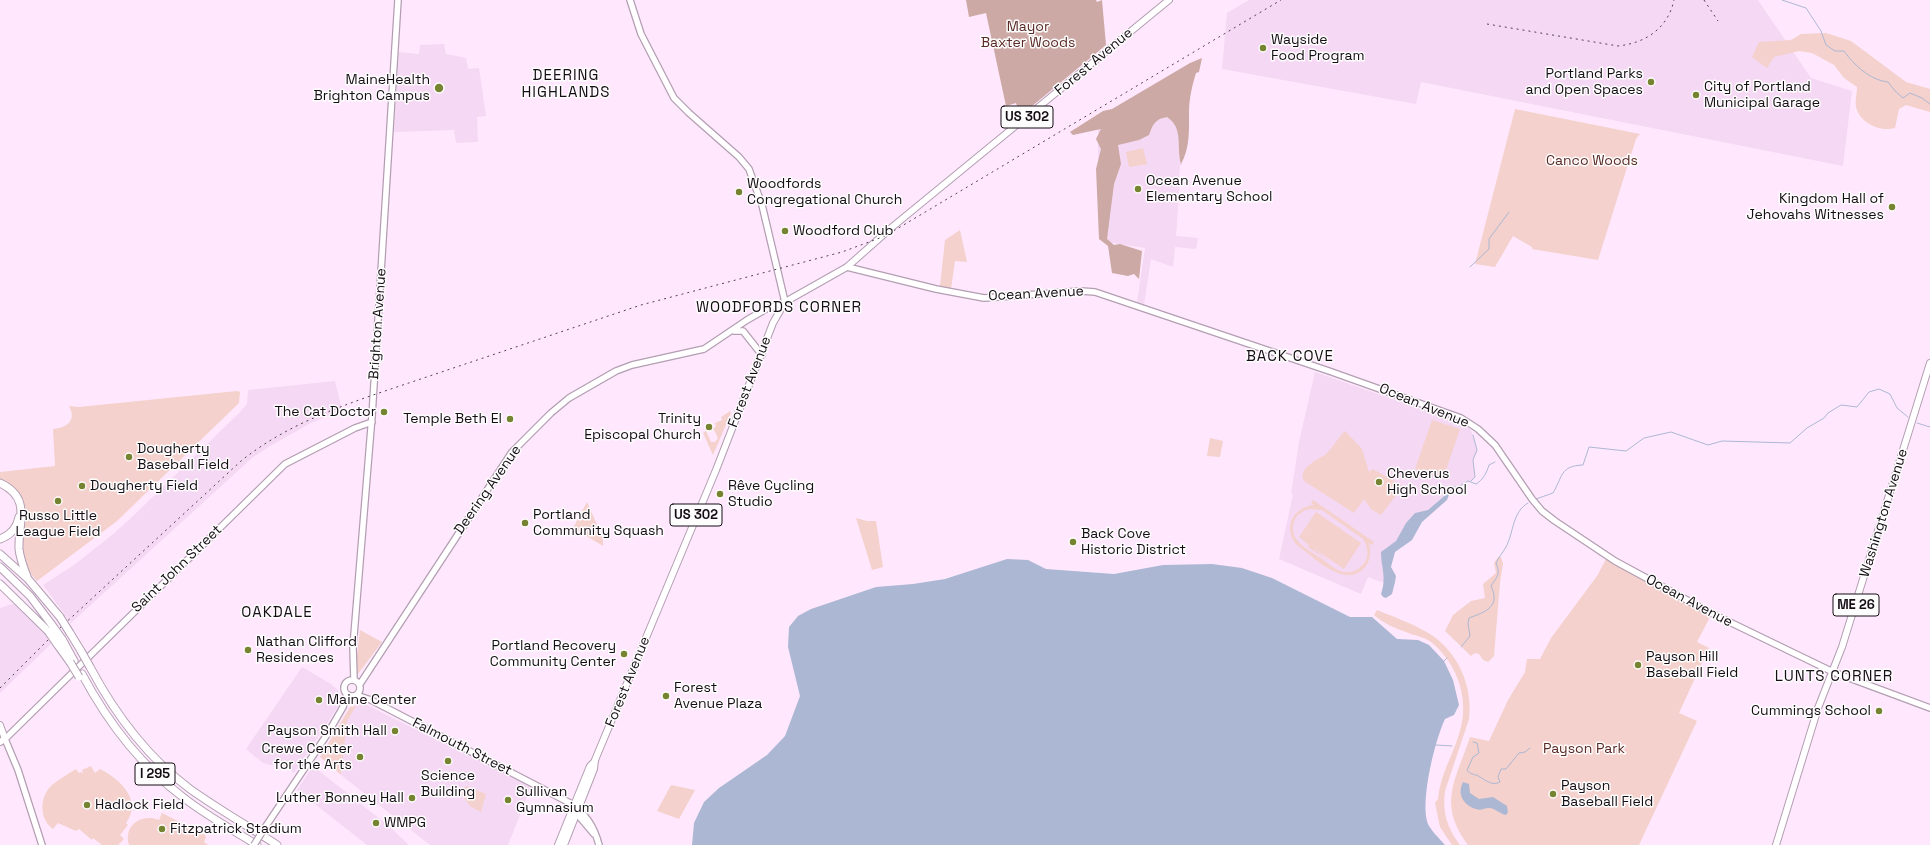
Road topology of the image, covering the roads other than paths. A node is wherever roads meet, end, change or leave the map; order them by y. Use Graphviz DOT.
graph roads {
  1 [pos="398,0"];
  2 [pos="630,0"];
  3 [pos="1169,0"];
  4 [pos="847,267"];
  5 [pos="785,302"];
  6 [pos="730,332"];
  7 [pos="762,355"];
  8 [pos="1930,363"];
  9 [pos="372,422"];
  10 [pos="0,485"];
  11 [pos="0,538"];
  12 [pos="0,554"];
  13 [pos="0,567"];
  14 [pos="28,579"];
  15 [pos="0,584"];
  16 [pos="50,628"];
  17 [pos="353,647"];
  18 [pos="1833,672"];
  19 [pos="347,682"];
  20 [pos="355,689"];
  21 [pos="1930,708"];
  22 [pos="0,725"];
  23 [pos="2,741"];
  24 [pos="577,809"];
  25 [pos="42,845"];
  26 [pos="255,845"];
  27 [pos="277,845"];
  28 [pos="558,845"];
  29 [pos="564,845"];
  30 [pos="600,845"];
  31 [pos="1776,845"];
  1 -- 9 [label="main road, Brighton Avenue"];
  2 -- 5 [label="main road"];
  3 -- 4 [label="main road, Forest Avenue / US 302"];
  4 -- 5 [label="main road, Forest Avenue / US 302"];
  4 -- 18 [label="main road, Ocean Avenue"];
  5 -- 6 [label="main road, Deering Avenue"];
  5 -- 7 [label="main road, Forest Avenue / US 302"];
  6 -- 7 [label="main road"];
  6 -- 20 [label="main road, Deering Avenue"];
  7 -- 24 [label="main road, Forest Avenue / US 302"];
  8 -- 18 [label="main road, Washington Avenue / ME 26"];
  9 -- 17 [label="main road, Brighton Avenue"];
  9 -- 23 [label="main road, Saint John Street"];
  10 -- 11 [label="highway"];
  10 -- 14 [label="highway"];
  12 -- 14 [label="highway, I 295"];
  13 -- 16 [label="highway, I 295"];
  14 -- 27 [label="highway, I 295, bridge"];
  15 -- 16 [label="highway"];
  16 -- 26 [label="highway, I 295, bridge"];
  17 -- 19 [label="main road, Brighton Avenue"];
  17 -- 20 [label="main road, Brighton Avenue"];
  18 -- 21 [label="main road, Ocean Avenue"];
  18 -- 31 [label="main road, Washington Avenue / ME 26"];
  19 -- 20 [label="main road"];
  19 -- 20 [label="main road, Brighton Avenue"];
  20 -- 24 [label="main road, Falmouth Street"];
  20 -- 26 [label="main road, bridge"];
  22 -- 23 [label="main road"];
  23 -- 25 [label="main road"];
  24 -- 28 [label="main road, Forest Avenue / US 302"];
  24 -- 29 [label="main road, Forest Avenue / US 302"];
  24 -- 30 [label="main road"];
}
